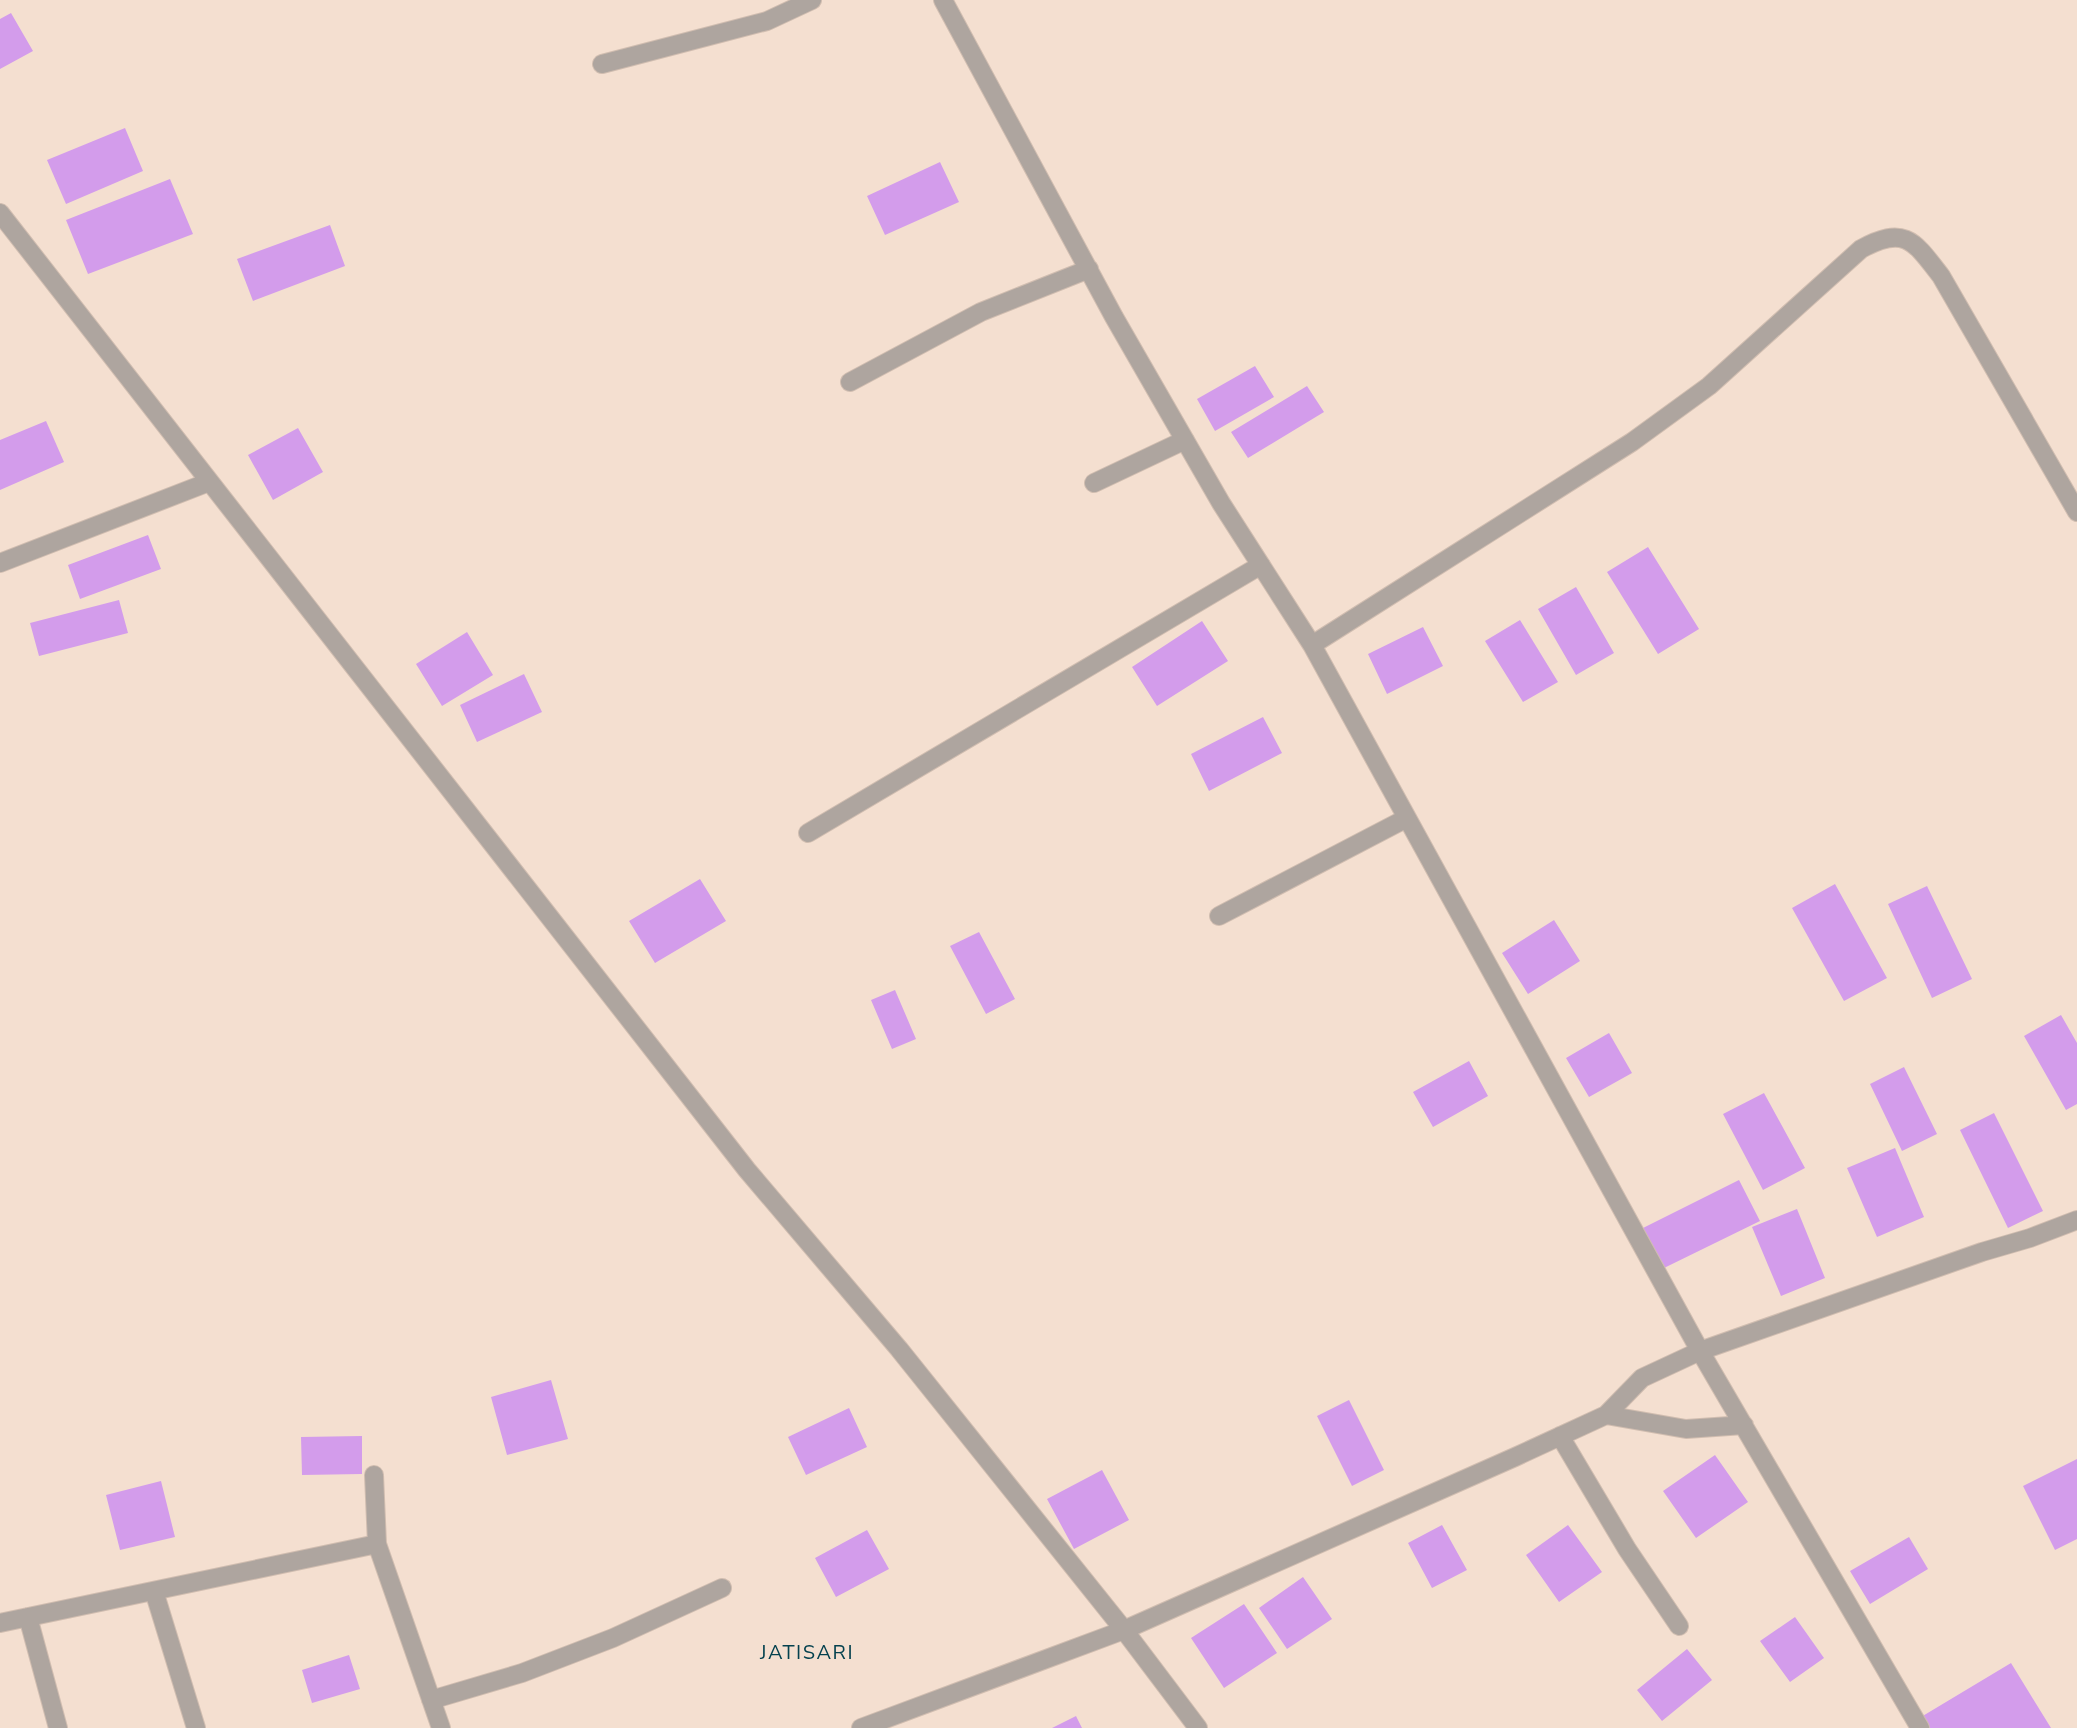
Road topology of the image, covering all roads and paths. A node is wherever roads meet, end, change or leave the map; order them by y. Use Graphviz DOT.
graph roads {
  1 [pos="812,0"];
  2 [pos="943,0"];
  3 [pos="602,64"];
  4 [pos="0,213"];
  5 [pos="1089,269"];
  6 [pos="850,382"];
  7 [pos="1185,440"];
  8 [pos="210,482"];
  9 [pos="1094,483"];
  10 [pos="2077,512"];
  11 [pos="0,563"];
  12 [pos="1261,565"];
  13 [pos="1312,645"];
  14 [pos="1407,818"];
  15 [pos="808,833"];
  16 [pos="1219,915"];
  17 [pos="2077,1220"];
  18 [pos="1700,1351"];
  19 [pos="1606,1415"];
  20 [pos="1739,1417"];
  21 [pos="1560,1436"];
  22 [pos="374,1475"];
  23 [pos="377,1544"];
  24 [pos="722,1588"];
  25 [pos="154,1591"];
  26 [pos="28,1617"];
  27 [pos="0,1623"];
  28 [pos="1679,1626"];
  29 [pos="1124,1630"];
  30 [pos="431,1700"];
  31 [pos="58,1728"];
  32 [pos="196,1728"];
  33 [pos="441,1728"];
  34 [pos="861,1728"];
  35 [pos="1198,1728"];
  36 [pos="1920,1728"];
  1 -- 3 [label="street"];
  2 -- 5 [label="street"];
  4 -- 8 [label="street"];
  5 -- 6 [label="street"];
  5 -- 7 [label="street"];
  7 -- 9 [label="street"];
  7 -- 12 [label="street"];
  8 -- 11 [label="street"];
  8 -- 29 [label="street"];
  10 -- 13 [label="street"];
  12 -- 13 [label="street"];
  12 -- 15 [label="street"];
  13 -- 14 [label="street"];
  14 -- 16 [label="street"];
  14 -- 18 [label="street"];
  17 -- 18 [label="street"];
  18 -- 19 [label="street"];
  18 -- 20 [label="street"];
  19 -- 20 [label="street"];
  19 -- 21 [label="street"];
  20 -- 36 [label="street"];
  21 -- 28 [label="street"];
  21 -- 29 [label="street"];
  22 -- 23 [label="street"];
  23 -- 25 [label="street"];
  23 -- 30 [label="street"];
  24 -- 30 [label="street"];
  25 -- 26 [label="street"];
  25 -- 32 [label="street"];
  26 -- 27 [label="street"];
  26 -- 31 [label="street"];
  29 -- 34 [label="street"];
  29 -- 35 [label="street"];
  30 -- 33 [label="street"];
}
